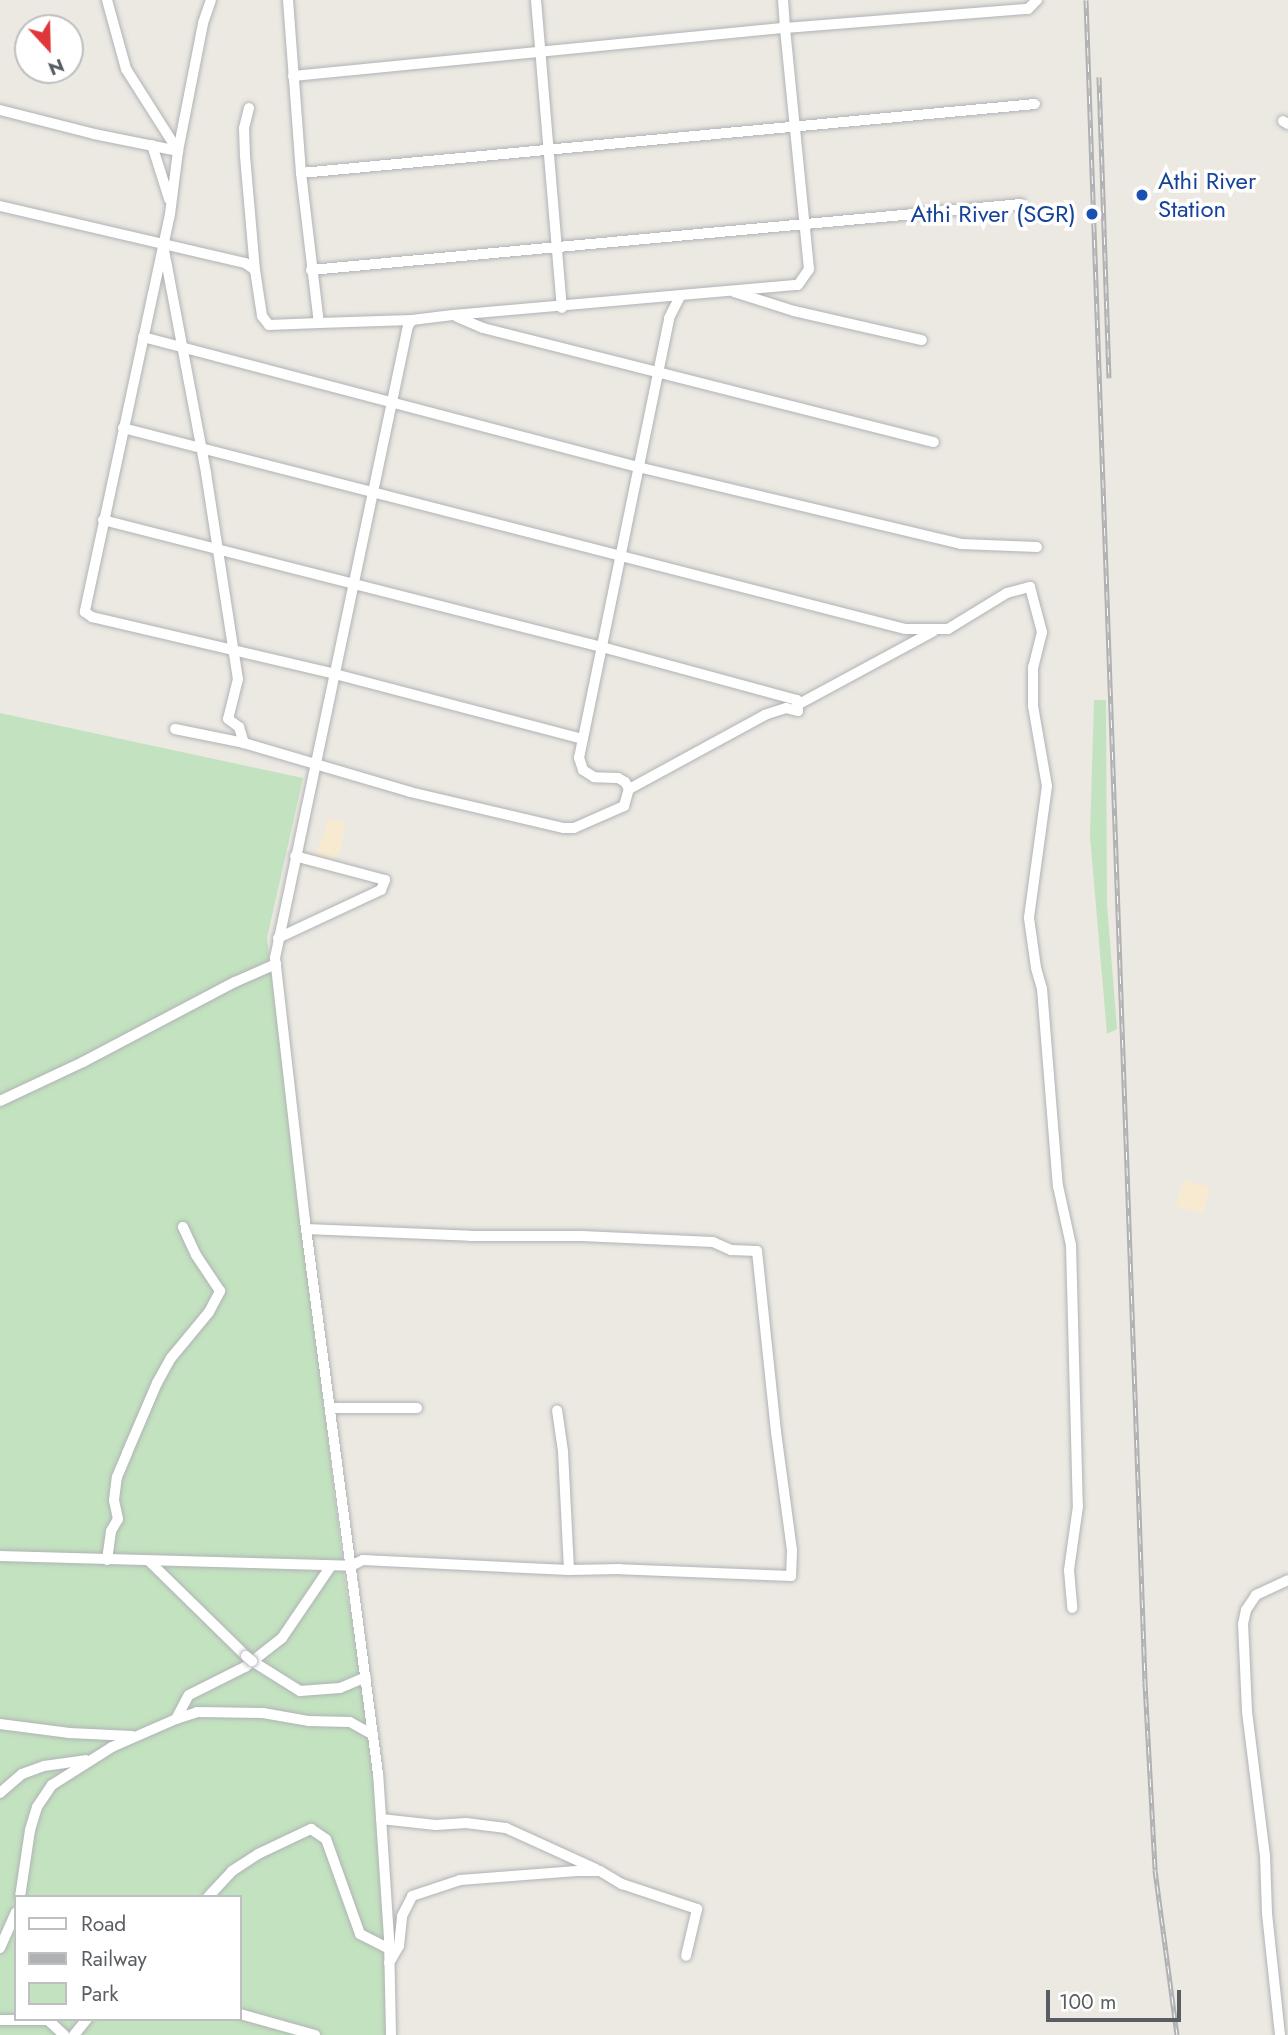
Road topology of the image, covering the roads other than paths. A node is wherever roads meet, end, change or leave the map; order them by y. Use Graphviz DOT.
graph roads {
  1 [pos="107,0"];
  2 [pos="211,0"];
  3 [pos="288,0"];
  4 [pos="536,0"];
  5 [pos="783,0"];
  6 [pos="1037,0"];
  7 [pos="785,28"];
  8 [pos="540,51"];
  9 [pos="293,76"];
  10 [pos="1035,104"];
  11 [pos="249,108"];
  12 [pos="0,110"];
  13 [pos="796,126"];
  14 [pos="152,145"];
  15 [pos="549,149"];
  16 [pos="178,151"];
  17 [pos="301,173"];
  18 [pos="170,203"];
  19 [pos="1021,204"];
  20 [pos="0,206"];
  21 [pos="805,222"];
  22 [pos="163,246"];
  23 [pos="558,249"];
  24 [pos="255,270"];
  25 [pos="311,270"];
  26 [pos="730,291"];
  27 [pos="680,296"];
  28 [pos="562,308"];
  29 [pos="453,315"];
  30 [pos="412,320"];
  31 [pos="319,323"];
  32 [pos="143,337"];
  33 [pos="922,340"];
  34 [pos="182,348"];
  35 [pos="658,374"];
  36 [pos="390,404"];
  37 [pos="123,428"];
  38 [pos="934,442"];
  39 [pos="201,448"];
  40 [pos="638,467"];
  41 [pos="372,492"];
  42 [pos="103,520"];
  43 [pos="1037,547"];
  44 [pos="218,550"];
  45 [pos="619,557"];
  46 [pos="353,585"];
  47 [pos="934,631"];
  48 [pos="601,646"];
  49 [pos="234,650"];
  50 [pos="335,674"];
  51 [pos="799,704"];
  52 [pos="175,729"];
  53 [pos="583,739"];
  54 [pos="244,743"];
  55 [pos="315,766"];
  56 [pos="629,789"];
  57 [pos="295,856"];
  58 [pos="278,937"];
  59 [pos="276,964"];
  60 [pos="0,1101"];
  61 [pos="183,1227"];
  62 [pos="306,1229"];
  63 [pos="330,1408"];
  64 [pos="417,1408"];
  65 [pos="557,1410"];
  66 [pos="0,1556"];
  67 [pos="107,1560"];
  68 [pos="149,1561"];
  69 [pos="331,1566"];
  70 [pos="351,1566"];
  71 [pos="569,1570"];
  72 [pos="1288,1580"];
  73 [pos="1072,1608"];
  74 [pos="366,1677"];
  75 [pos="177,1719"];
  76 [pos="0,1724"];
  77 [pos="373,1735"];
  78 [pos="136,1736"];
  79 [pos="90,1760"];
  80 [pos="0,1793"];
  81 [pos="381,1819"];
  82 [pos="600,1871"];
  83 [pos="20,1895"];
  84 [pos="210,1895"];
  85 [pos="14,1916"];
  86 [pos="0,1948"];
  87 [pos="389,1949"];
  88 [pos="686,1956"];
  89 [pos="388,1963"];
  90 [pos="242,2015"];
  91 [pos="49,2021"];
  92 [pos="85,2021"];
  93 [pos="65,2035"];
  94 [pos="74,2035"];
  95 [pos="315,2035"];
  96 [pos="391,2035"];
  97 [pos="1280,2035"];
  1 -- 16 [label="street"];
  2 -- 16 [label="street"];
  3 -- 9 [label="street"];
  4 -- 8 [label="street"];
  5 -- 7 [label="street"];
  6 -- 7 [label="street"];
  7 -- 8 [label="street"];
  7 -- 13 [label="street"];
  8 -- 9 [label="street"];
  8 -- 15 [label="street"];
  9 -- 17 [label="street"];
  10 -- 13 [label="street"];
  11 -- 24 [label="street"];
  12 -- 14 [label="street"];
  13 -- 15 [label="street"];
  13 -- 21 [label="street"];
  14 -- 16 [label="street"];
  14 -- 18 [label="street"];
  15 -- 17 [label="street"];
  15 -- 23 [label="street"];
  16 -- 18 [label="street"];
  17 -- 25 [label="street"];
  18 -- 22 [label="street"];
  19 -- 21 [label="street"];
  20 -- 22 [label="street"];
  21 -- 23 [label="street"];
  21 -- 26 [label="street"];
  22 -- 24 [label="street"];
  22 -- 32 [label="street"];
  22 -- 34 [label="street"];
  23 -- 25 [label="street"];
  23 -- 28 [label="street"];
  24 -- 31 [label="street"];
  25 -- 31 [label="street"];
  26 -- 27 [label="street"];
  26 -- 33 [label="street"];
  27 -- 28 [label="street"];
  27 -- 35 [label="street"];
  28 -- 29 [label="street"];
  29 -- 30 [label="street"];
  29 -- 35 [label="street"];
  30 -- 31 [label="street"];
  30 -- 36 [label="street"];
  32 -- 34 [label="street"];
  32 -- 37 [label="street"];
  34 -- 36 [label="street"];
  34 -- 39 [label="street"];
  35 -- 38 [label="street"];
  35 -- 40 [label="street"];
  36 -- 40 [label="street"];
  36 -- 41 [label="street"];
  37 -- 39 [label="street"];
  37 -- 42 [label="street"];
  39 -- 41 [label="street"];
  39 -- 44 [label="street"];
  40 -- 43 [label="street"];
  40 -- 45 [label="street"];
  41 -- 45 [label="street"];
  41 -- 46 [label="street"];
  42 -- 44 [label="street"];
  42 -- 49 [label="street"];
  44 -- 46 [label="street"];
  44 -- 49 [label="street"];
  45 -- 47 [label="street"];
  45 -- 48 [label="street"];
  46 -- 48 [label="street"];
  46 -- 50 [label="street"];
  47 -- 51 [label="street"];
  47 -- 73 [label="street"];
  48 -- 51 [label="street"];
  48 -- 53 [label="street"];
  49 -- 50 [label="street"];
  49 -- 54 [label="street"];
  50 -- 53 [label="street"];
  50 -- 55 [label="street"];
  51 -- 56 [label="street"];
  52 -- 54 [label="street"];
  53 -- 56 [label="street"];
  54 -- 55 [label="street"];
  55 -- 56 [label="street"];
  55 -- 57 [label="street"];
  57 -- 58 [label="street"];
  57 -- 58 [label="street"];
  58 -- 59 [label="street"];
  59 -- 60 [label="street"];
  59 -- 62 [label="street"];
  61 -- 67 [label="street"];
  62 -- 63 [label="street"];
  62 -- 71 [label="street"];
  63 -- 64 [label="street"];
  63 -- 70 [label="street"];
  65 -- 71 [label="street"];
  66 -- 67 [label="street"];
  67 -- 68 [label="street"];
  68 -- 69 [label="street"];
  68 -- 74 [label="street"];
  69 -- 70 [label="street"];
  69 -- 75 [label="street"];
  70 -- 71 [label="street"];
  70 -- 74 [label="street"];
  72 -- 97 [label="street"];
  74 -- 77 [label="street"];
  75 -- 77 [label="street"];
  75 -- 78 [label="street"];
  76 -- 78 [label="street"];
  77 -- 81 [label="street"];
  78 -- 79 [label="street"];
  79 -- 80 [label="street"];
  79 -- 83 [label="street"];
  81 -- 82 [label="street"];
  81 -- 87 [label="street"];
  82 -- 88 [label="street"];
  82 -- 89 [label="street"];
  84 -- 87 [label="street"];
  85 -- 86 [label="street"];
  87 -- 89 [label="street"];
  89 -- 96 [label="street"];
  90 -- 95 [label="street"];
  91 -- 93 [label="street"];
  92 -- 94 [label="street"];
}
